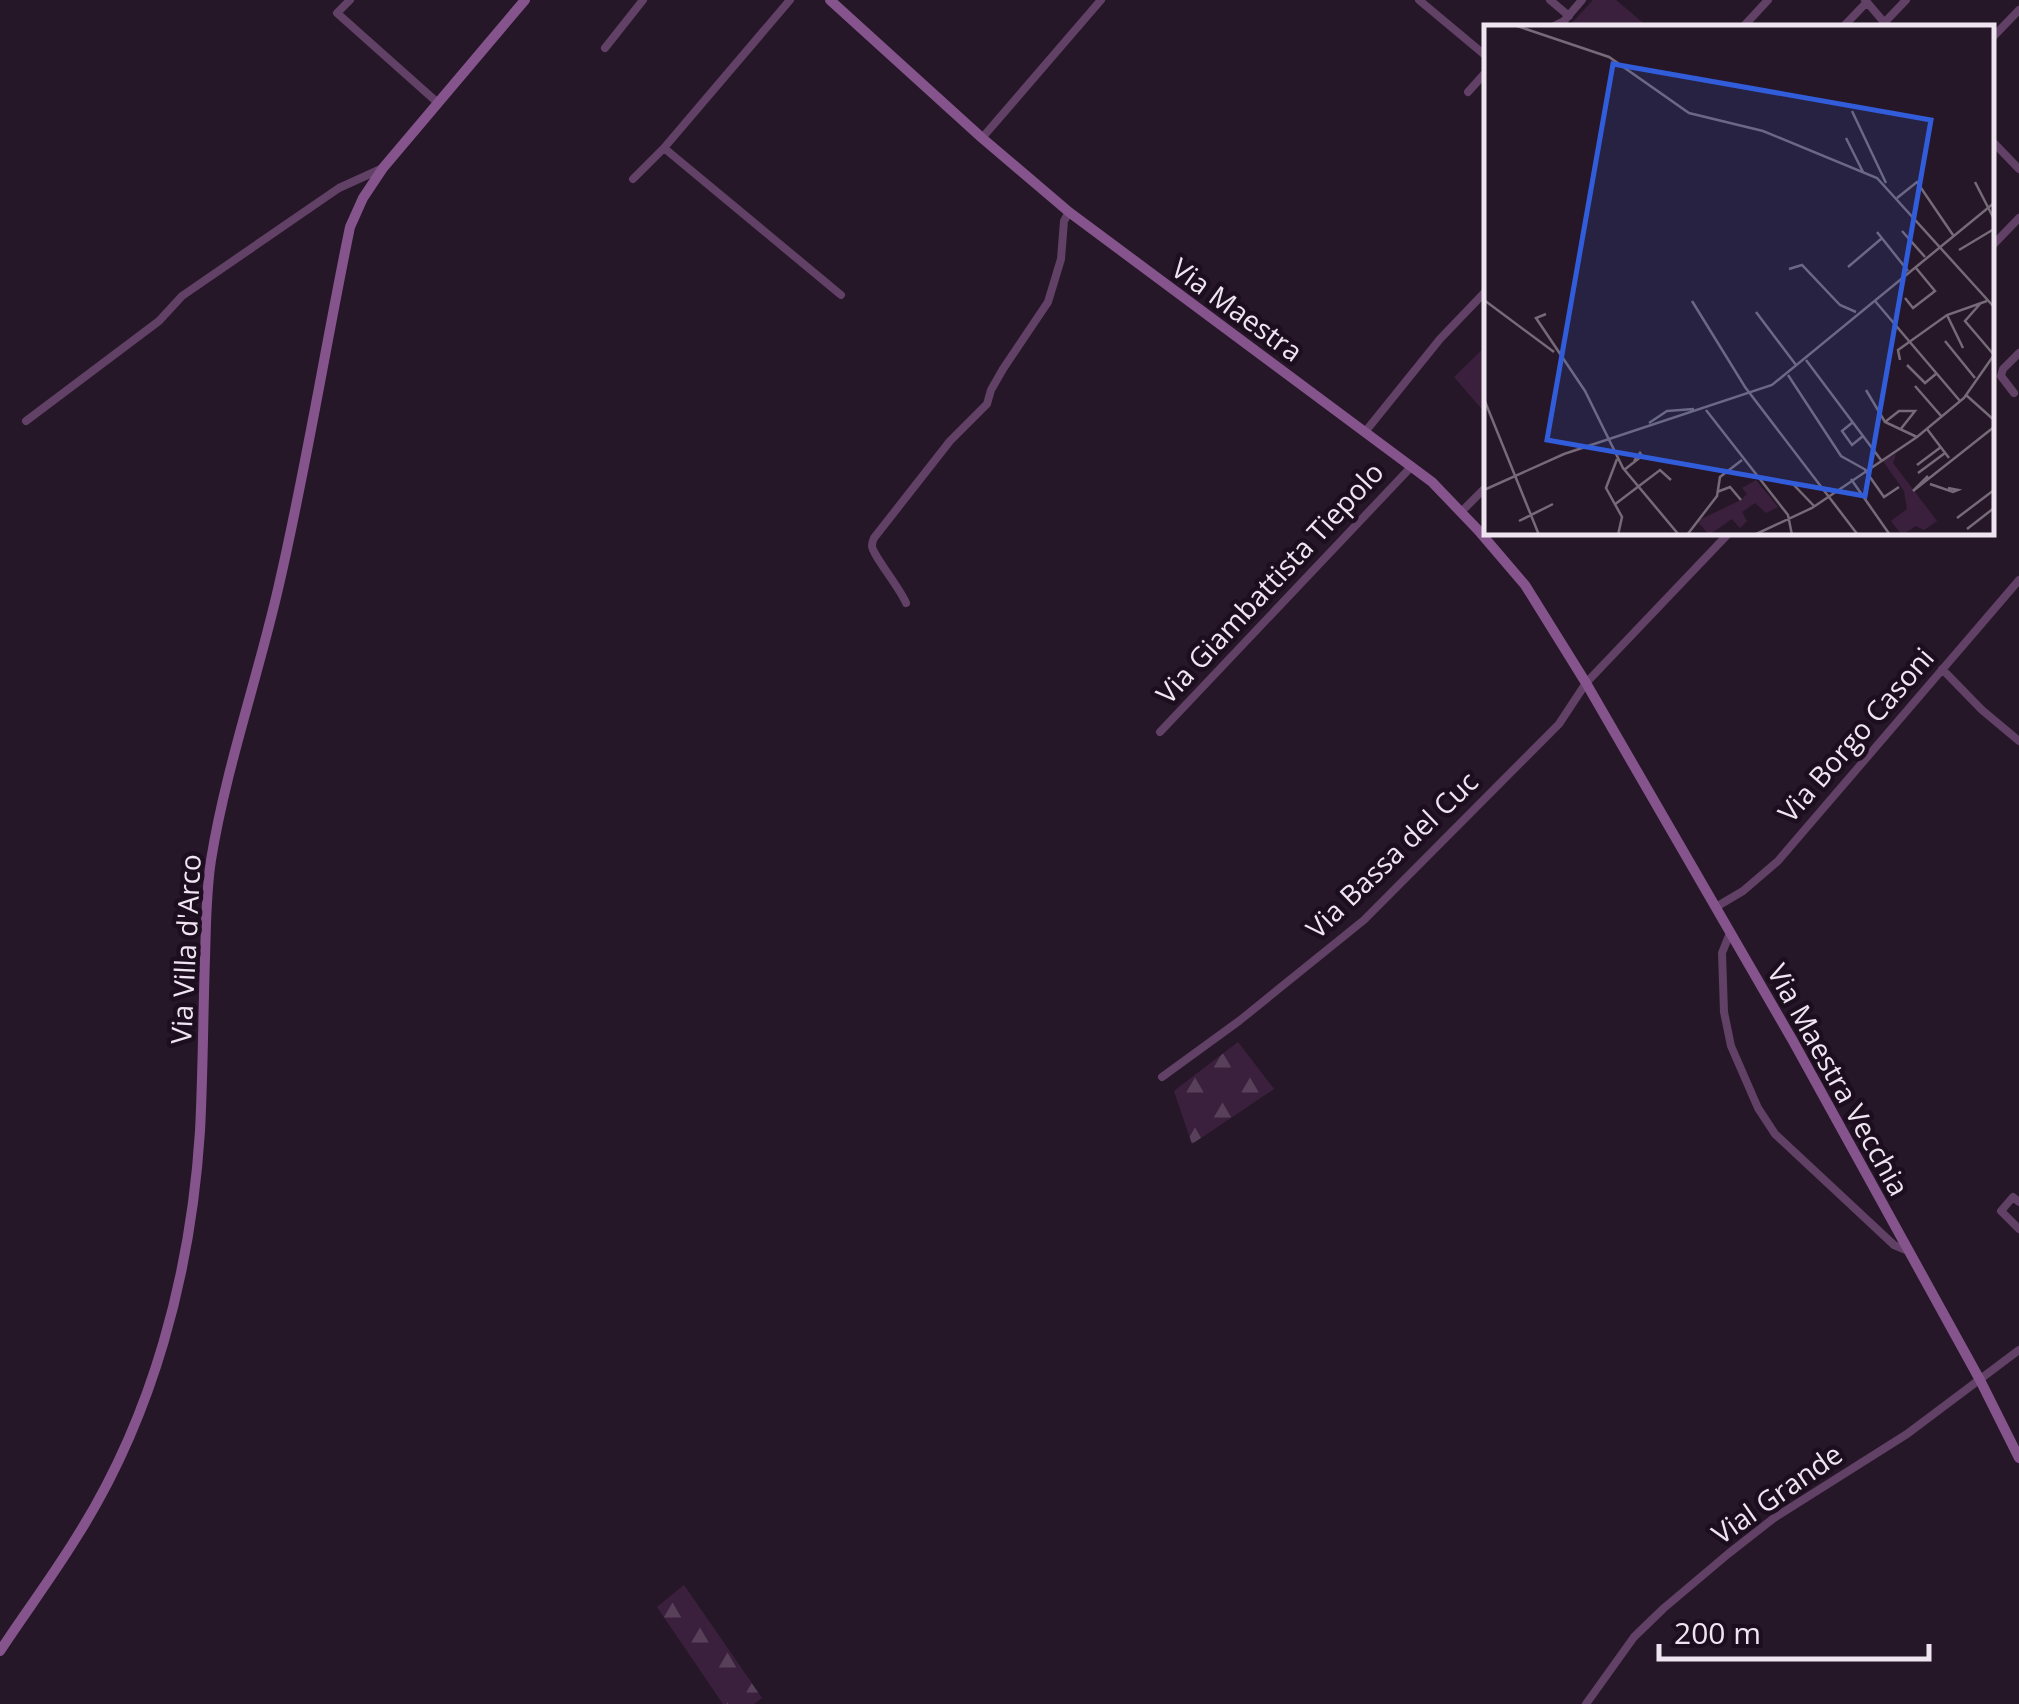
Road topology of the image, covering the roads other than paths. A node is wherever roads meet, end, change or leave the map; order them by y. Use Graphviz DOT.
graph roads {
  1 [pos="350,0"];
  2 [pos="525,0"];
  3 [pos="643,0"];
  4 [pos="790,0"];
  5 [pos="830,0"];
  6 [pos="1101,0"];
  7 [pos="1419,0"];
  8 [pos="1550,0"];
  9 [pos="1582,0"];
  10 [pos="1768,0"];
  11 [pos="1906,0"];
  12 [pos="1866,1"];
  13 [pos="2019,10"];
  14 [pos="1568,16"];
  15 [pos="1883,23"];
  16 [pos="1554,25"];
  17 [pos="1745,25"];
  18 [pos="1845,25"];
  19 [pos="1994,36"];
  20 [pos="605,48"];
  21 [pos="1484,54"];
  22 [pos="1484,74"];
  23 [pos="1468,92"];
  24 [pos="438,103"];
  25 [pos="982,138"];
  26 [pos="1994,143"];
  27 [pos="664,148"];
  28 [pos="383,168"];
  29 [pos="2019,169"];
  30 [pos="633,180"];
  31 [pos="1069,212"];
  32 [pos="2019,218"];
  33 [pos="1994,244"];
  34 [pos="1484,293"];
  35 [pos="841,295"];
  36 [pos="2019,352"];
  37 [pos="2014,393"];
  38 [pos="26,421"];
  39 [pos="1365,432"];
  40 [pos="1412,466"];
  41 [pos="1484,489"];
  42 [pos="1461,512"];
  43 [pos="1727,535"];
  44 [pos="2019,580"];
  45 [pos="906,603"];
  46 [pos="1942,670"];
  47 [pos="1586,683"];
  48 [pos="1160,732"];
  49 [pos="2019,741"];
  50 [pos="1716,906"];
  51 [pos="1730,932"];
  52 [pos="1162,1078"];
  53 [pos="2019,1202"];
  54 [pos="2019,1229"];
  55 [pos="1906,1250"];
  56 [pos="2019,1350"];
  57 [pos="1980,1380"];
  58 [pos="2019,1458"];
  59 [pos="0,1651"];
  60 [pos="1586,1704"];
  1 -- 24 [label="street"];
  2 -- 24 [label="main road, Via Villa d'Arco"];
  3 -- 20 [label="street"];
  4 -- 27 [label="street"];
  5 -- 25 [label="main road, Via Maestra"];
  6 -- 25 [label="street"];
  7 -- 21 [label="street"];
  8 -- 14 [label="street"];
  9 -- 14 [label="street"];
  10 -- 17 [label="street"];
  11 -- 15 [label="street"];
  12 -- 15 [label="street"];
  12 -- 18 [label="street"];
  13 -- 19 [label="street"];
  14 -- 16 [label="street"];
  22 -- 23 [label="street"];
  24 -- 28 [label="main road, Via Villa d'Arco"];
  25 -- 31 [label="main road, Via Maestra"];
  26 -- 29 [label="street"];
  27 -- 30 [label="street"];
  27 -- 35 [label="street"];
  28 -- 38 [label="street, Via Villa d'Arco"];
  28 -- 59 [label="main road, Via Villa d'Arco"];
  31 -- 39 [label="main road, Via Maestra"];
  31 -- 45 [label="street"];
  32 -- 33 [label="street"];
  34 -- 39 [label="street"];
  36 -- 37 [label="street"];
  39 -- 40 [label="main road, Via Maestra"];
  40 -- 42 [label="main road, Via Maestra"];
  40 -- 48 [label="street, Via Giambattista Tiepolo"];
  41 -- 42 [label="street"];
  42 -- 47 [label="main road, Via Maestra"];
  43 -- 47 [label="street, Via Bassa del Cuc"];
  44 -- 46 [label="street, Via Borgo Casoni"];
  46 -- 49 [label="street"];
  46 -- 50 [label="street, Via Borgo Casoni"];
  47 -- 50 [label="main road, Via Maestra Vecchia"];
  47 -- 52 [label="street, Via Bassa del Cuc"];
  50 -- 51 [label="main road, Via Maestra Vecchia"];
  51 -- 55 [label="main road, Via Maestra Vecchia"];
  51 -- 55 [label="street, Via Maestra Vecchia"];
  53 -- 54 [label="street"];
  55 -- 57 [label="main road, Via Maestra Vecchia"];
  56 -- 57 [label="street, Vial Grande"];
  57 -- 58 [label="main road, Via Maestra Vecchia"];
  57 -- 60 [label="street, Vial Grande"];
}
